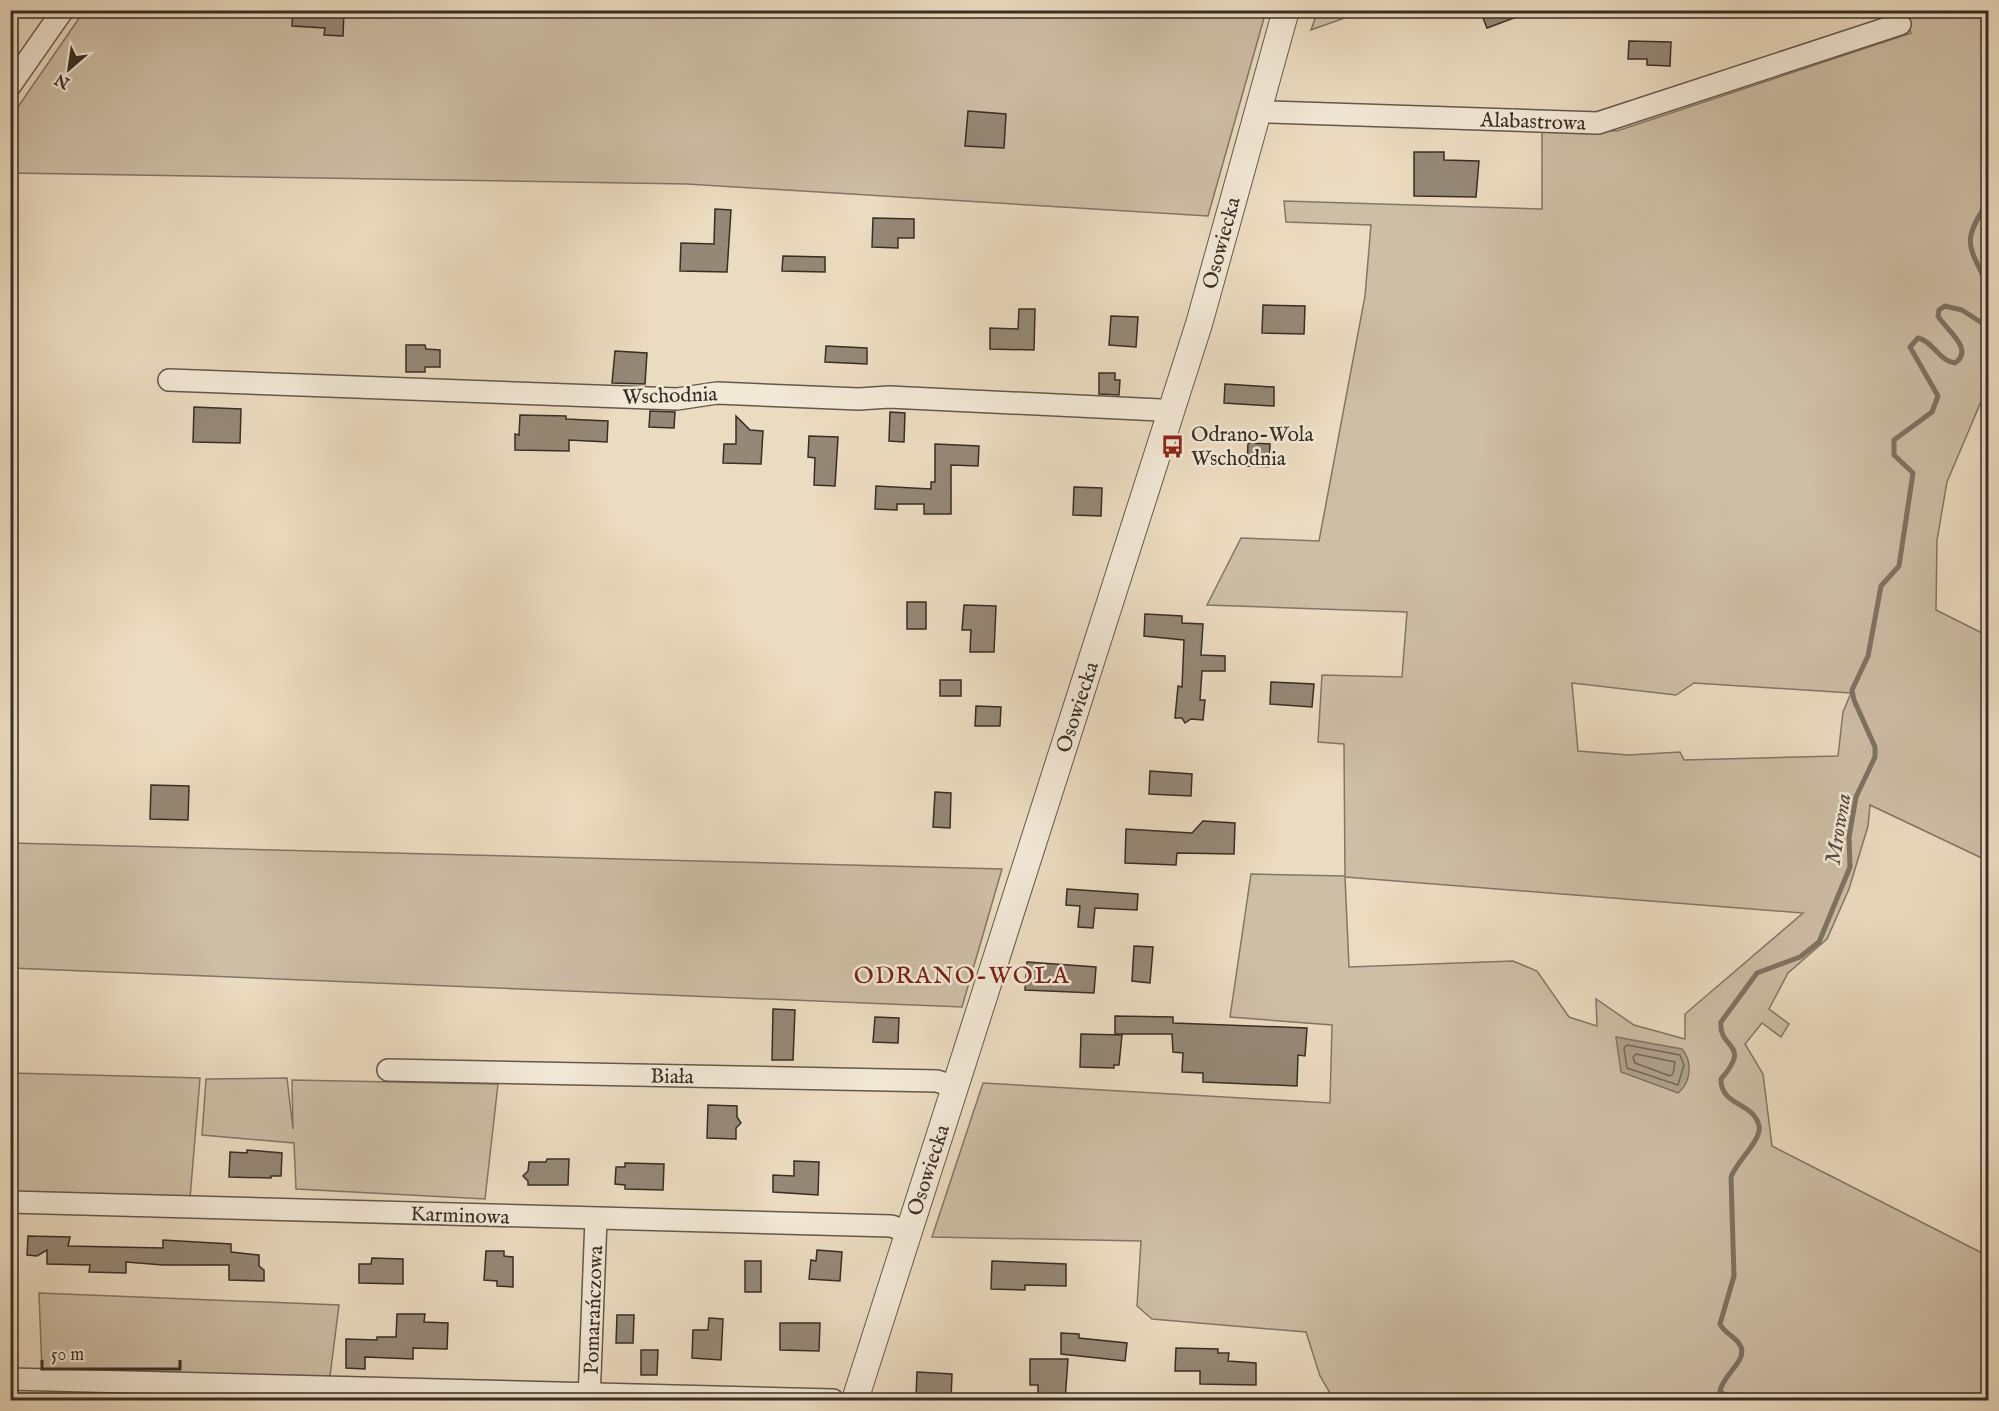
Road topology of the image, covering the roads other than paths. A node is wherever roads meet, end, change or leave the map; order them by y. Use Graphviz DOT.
graph roads {
  1 [pos="63,10"];
  2 [pos="1286,10"];
  3 [pos="1900,24"];
  4 [pos="10,86"];
  5 [pos="1258,108"];
  6 [pos="169,380"];
  7 [pos="1171,414"];
  8 [pos="388,1070"];
  9 [pos="955,1087"];
  10 [pos="10,1202"];
  11 [pos="596,1219"];
  12 [pos="909,1232"];
  13 [pos="10,1379"];
  14 [pos="590,1397"];
  15 [pos="833,1401"];
  16 [pos="855,1401"];
  1 -- 4 [label="street"];
  2 -- 5 [label="street, Osowiecka"];
  3 -- 5 [label="street, Alabastrowa"];
  5 -- 7 [label="street, Osowiecka"];
  6 -- 7 [label="street, Wschodnia"];
  7 -- 9 [label="street, Osowiecka"];
  8 -- 9 [label="street, Biała"];
  9 -- 12 [label="street, Osowiecka"];
  10 -- 11 [label="street, Karminowa"];
  11 -- 12 [label="street, Karminowa"];
  11 -- 14 [label="street, Pomarańczowa"];
  12 -- 16 [label="street, Osowiecka"];
  13 -- 14 [label="street"];
  14 -- 15 [label="street"];
}
